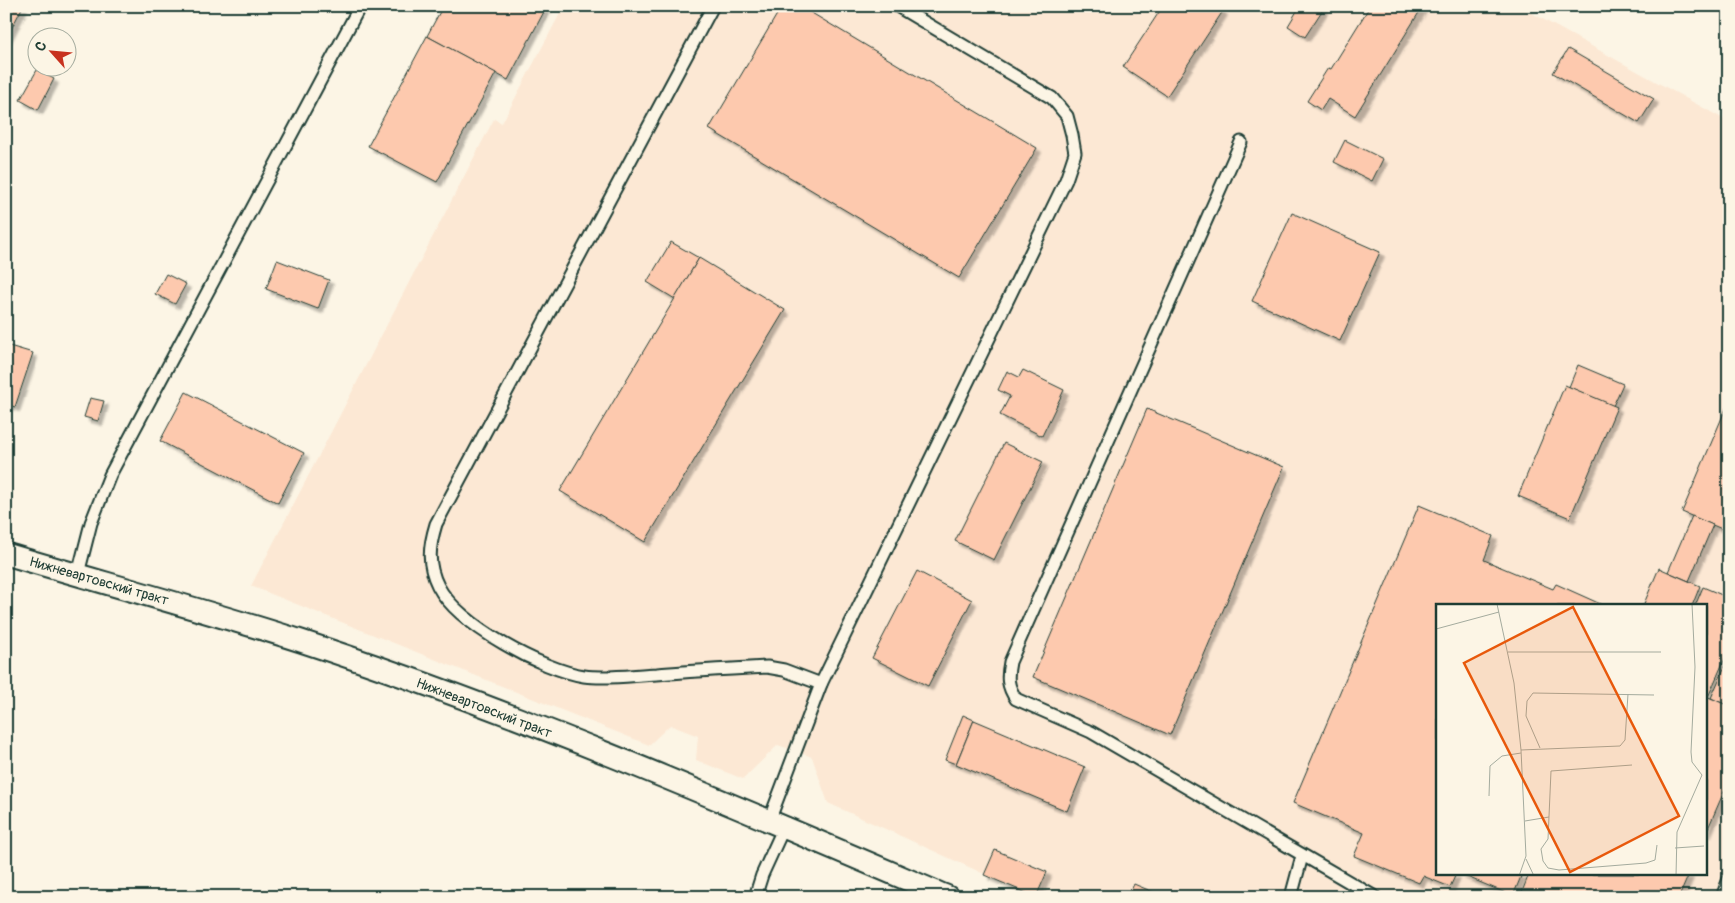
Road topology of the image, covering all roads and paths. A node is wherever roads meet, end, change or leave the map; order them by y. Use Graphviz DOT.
graph roads {
  1 [pos="360,6"];
  2 [pos="713,6"];
  3 [pos="897,6"];
  4 [pos="1241,142"];
  5 [pos="6,554"];
  6 [pos="78,574"];
  7 [pos="820,684"];
  8 [pos="777,824"];
  9 [pos="1302,856"];
  10 [pos="1729,879"];
  11 [pos="755,897"];
  12 [pos="948,897"];
  13 [pos="1290,897"];
  14 [pos="1375,897"];
  15 [pos="1722,897"];
  1 -- 6 [label="lane"];
  2 -- 7 [label="lane"];
  3 -- 7 [label="lane"];
  4 -- 9 [label="lane"];
  5 -- 6 [label="street, Нижневартовский тракт"];
  6 -- 8 [label="street, Нижневартовский тракт"];
  7 -- 8 [label="lane"];
  8 -- 11 [label="lane"];
  8 -- 12 [label="street, Нижневартовский тракт"];
  9 -- 13 [label="lane"];
  9 -- 14 [label="lane"];
  10 -- 15 [label="lane"];
}
